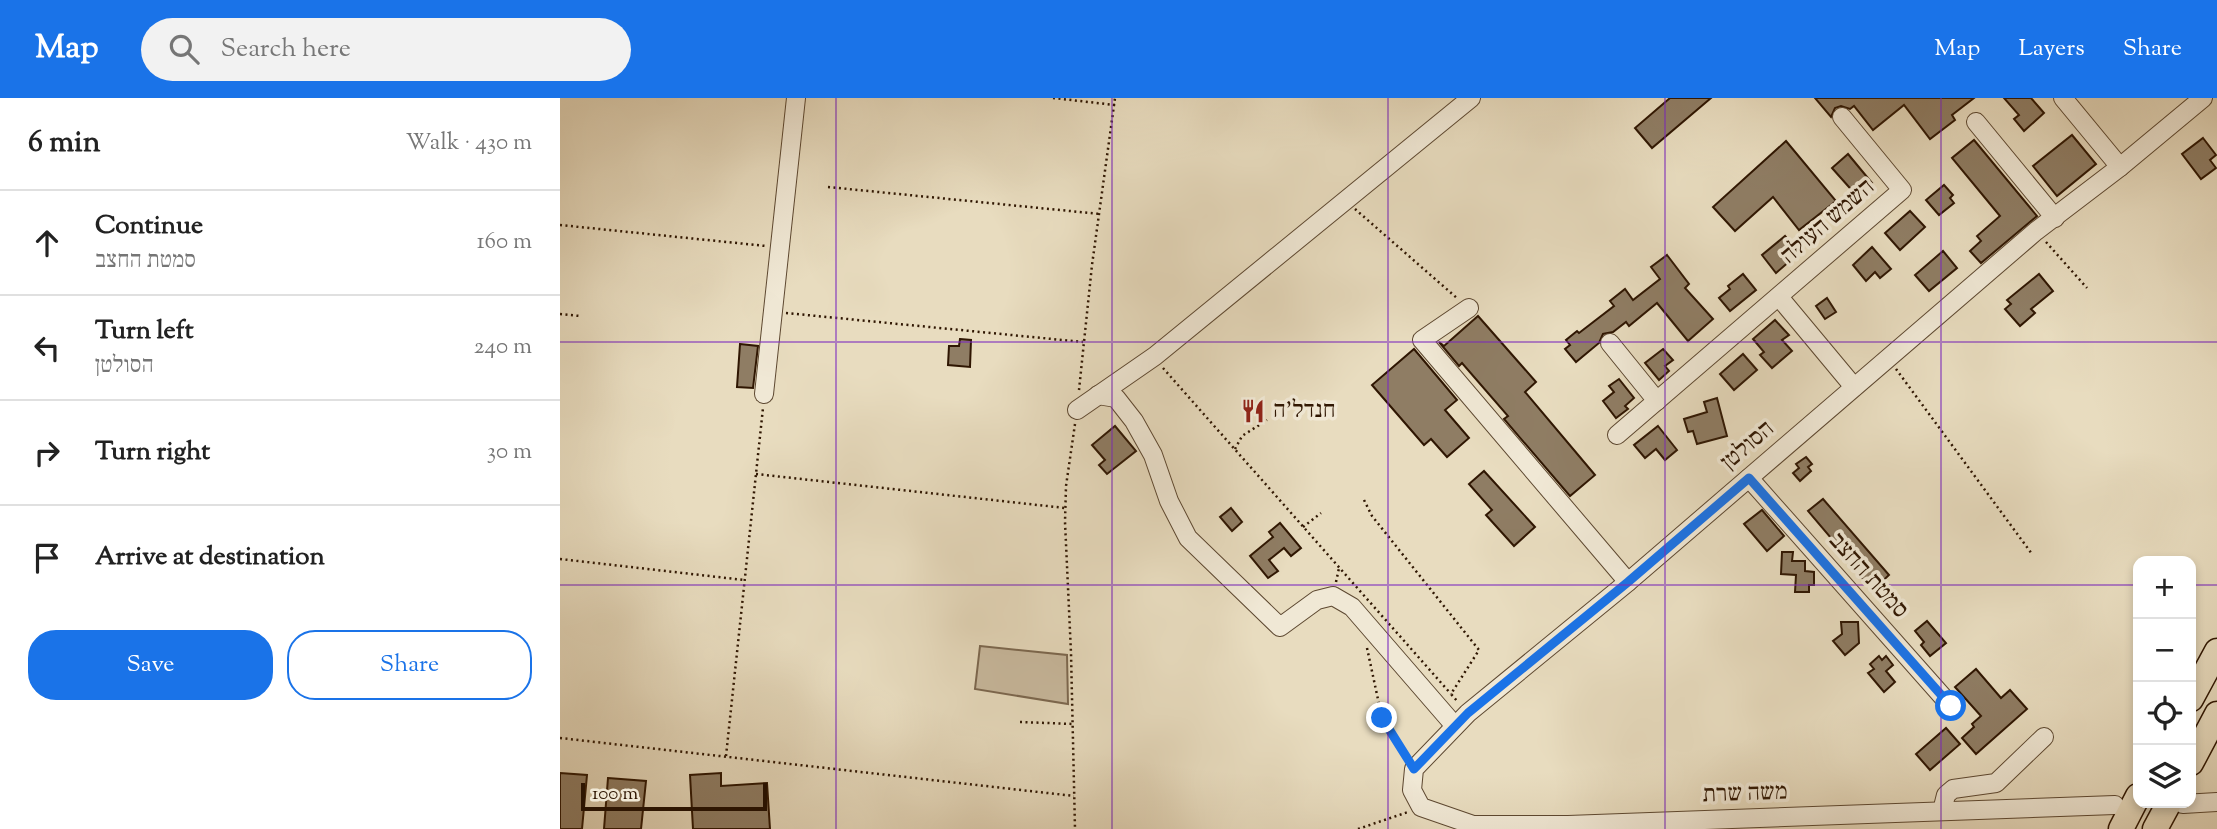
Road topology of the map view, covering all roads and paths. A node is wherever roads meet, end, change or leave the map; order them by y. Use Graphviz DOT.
graph roads {
  1 [pos="796,98"];
  2 [pos="1053,98"];
  3 [pos="1115,98"];
  4 [pos="1471,98"];
  5 [pos="2063,98"];
  6 [pos="2203,98"];
  7 [pos="1115,105"];
  8 [pos="1842,117"];
  9 [pos="1976,122"];
  10 [pos="2120,167"];
  11 [pos="828,187"];
  12 [pos="1345,200"];
  13 [pos="1100,214"];
  14 [pos="2055,218"];
  15 [pos="560,225"];
  16 [pos="2036,232"];
  17 [pos="779,248"];
  18 [pos="2087,288"];
  19 [pos="1779,297"];
  20 [pos="1469,309"];
  21 [pos="773,312"];
  22 [pos="560,314"];
  23 [pos="580,316"];
  24 [pos="1084,342"];
  25 [pos="1611,343"];
  26 [pos="1155,356"];
  27 [pos="1887,358"];
  28 [pos="1854,387"];
  29 [pos="764,394"];
  30 [pos="1098,395"];
  31 [pos="1657,401"];
  32 [pos="1077,410"];
  33 [pos="1267,420"];
  34 [pos="1617,435"];
  35 [pos="1236,449"];
  36 [pos="756,474"];
  37 [pos="1749,478"];
  38 [pos="1364,500"];
  39 [pos="1065,508"];
  40 [pos="1321,513"];
  41 [pos="1303,527"];
  42 [pos="2032,554"];
  43 [pos="560,559"];
  44 [pos="744,580"];
  45 [pos="1628,582"];
  46 [pos="1361,617"];
  47 [pos="2217,651"];
  48 [pos="2196,690"];
  49 [pos="1451,694"];
  50 [pos="1951,706"];
  51 [pos="1468,713"];
  52 [pos="2217,714"];
  53 [pos="1020,722"];
  54 [pos="1073,724"];
  55 [pos="1455,726"];
  56 [pos="2044,737"];
  57 [pos="560,738"];
  58 [pos="2196,754"];
  59 [pos="726,757"];
  60 [pos="1414,769"];
  61 [pos="1074,796"];
  62 [pos="2217,802"];
  63 [pos="2196,803"];
  64 [pos="2115,805"];
  65 [pos="2133,805"];
  66 [pos="1421,807"];
  67 [pos="2166,808"];
  68 [pos="1942,811"];
  69 [pos="1075,829"];
  70 [pos="1358,829"];
  71 [pos="2120,829"];
  72 [pos="2155,829"];
  1 -- 17 [label="street"];
  2 -- 7 [label="path"];
  3 -- 7 [label="path"];
  4 -- 12 [label="street"];
  5 -- 10 [label="street"];
  6 -- 10 [label="street, הסולטן"];
  7 -- 13 [label="path"];
  8 -- 19 [label="street, השמש העולה"];
  9 -- 14 [label="street"];
  10 -- 14 [label="street, הסולטן"];
  11 -- 13 [label="path"];
  12 -- 20 [label="path"];
  12 -- 26 [label="street"];
  13 -- 24 [label="path"];
  14 -- 16 [label="street, הסולטן"];
  15 -- 17 [label="path"];
  16 -- 18 [label="path"];
  16 -- 27 [label="street, הסולטן"];
  17 -- 21 [label="street"];
  19 -- 28 [label="street, השמש העולה"];
  19 -- 31 [label="street, השמש העולה"];
  20 -- 45 [label="street"];
  21 -- 24 [label="path"];
  21 -- 29 [label="street"];
  22 -- 23 [label="path"];
  24 -- 32 [label="path"];
  25 -- 31 [label="street"];
  26 -- 30 [label="street"];
  26 -- 35 [label="path"];
  27 -- 28 [label="street, הסולטן"];
  27 -- 42 [label="path"];
  28 -- 37 [label="street, הסולטן"];
  29 -- 36 [label="path"];
  30 -- 32 [label="street"];
  30 -- 46 [label="street"];
  31 -- 34 [label="street, השמש העולה"];
  32 -- 39 [label="path"];
  33 -- 35 [label="path"];
  35 -- 41 [label="path"];
  36 -- 39 [label="path"];
  36 -- 44 [label="path"];
  37 -- 45 [label="street, הסולטן"];
  37 -- 50 [label="street, סמטת החצב"];
  38 -- 49 [label="path"];
  39 -- 54 [label="path"];
  40 -- 41 [label="path"];
  41 -- 49 [label="path"];
  43 -- 44 [label="path"];
  44 -- 59 [label="path"];
  45 -- 51 [label="street, הסולטן"];
  46 -- 55 [label="street"];
  46 -- 60 [label="path"];
  47 -- 48 [label="highway"];
  49 -- 51 [label="path"];
  51 -- 55 [label="street, הסולטן"];
  52 -- 58 [label="highway"];
  53 -- 54 [label="path"];
  54 -- 61 [label="path"];
  55 -- 60 [label="street, הסולטן"];
  56 -- 68 [label="street"];
  57 -- 59 [label="path"];
  59 -- 61 [label="path"];
  60 -- 66 [label="street"];
  61 -- 69 [label="path"];
  62 -- 63 [label="street"];
  64 -- 68 [label="street, משה שרת"];
  65 -- 71 [label="highway"];
  66 -- 68 [label="street, משה שרת"];
  66 -- 70 [label="path"];
  67 -- 72 [label="highway"];
}
